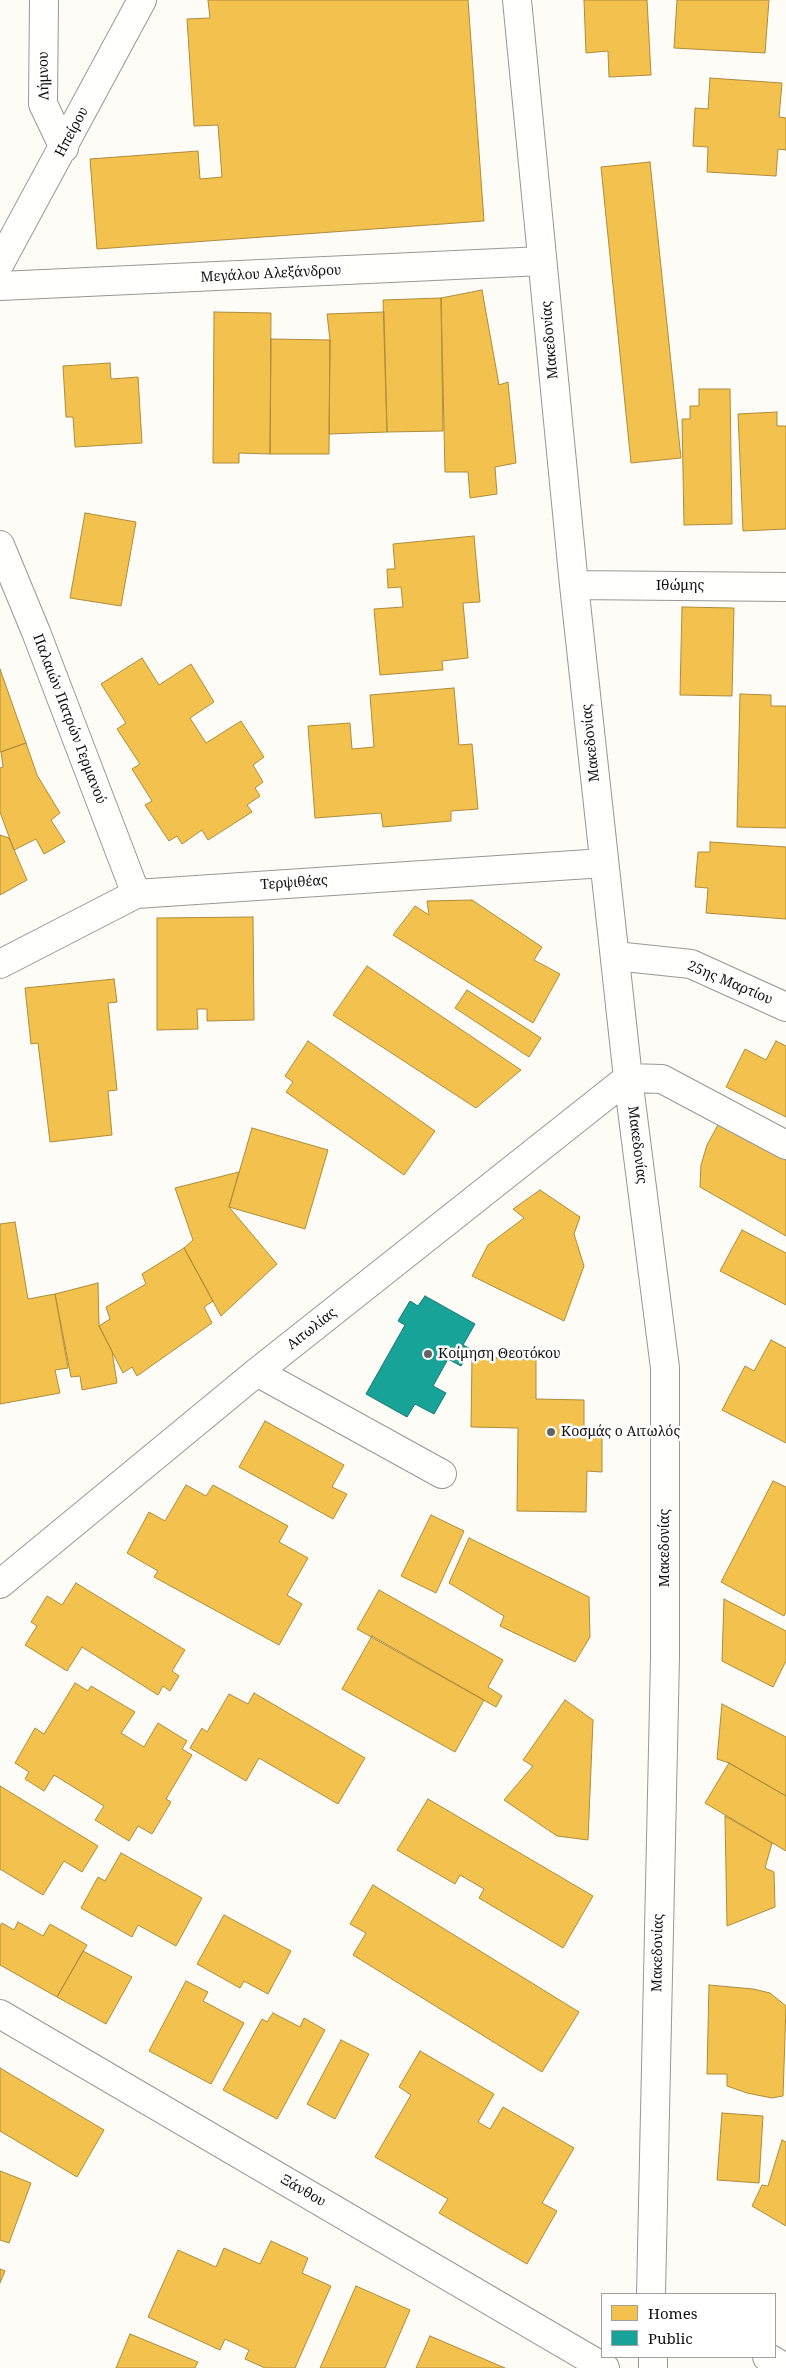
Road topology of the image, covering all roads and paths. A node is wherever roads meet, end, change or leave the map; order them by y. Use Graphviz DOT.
graph roads {
  1 [pos="44,0"];
  2 [pos="142,0"];
  3 [pos="517,0"];
  4 [pos="64,148"];
  5 [pos="542,261"];
  6 [pos="0,263"];
  7 [pos="0,286"];
  8 [pos="0,546"];
  9 [pos="574,585"];
  10 [pos="786,587"];
  11 [pos="604,863"];
  12 [pos="136,894"];
  13 [pos="615,956"];
  14 [pos="0,964"];
  15 [pos="786,1006"];
  16 [pos="628,1078"];
  17 [pos="786,1145"];
  18 [pos="257,1372"];
  19 [pos="442,1474"];
  20 [pos="0,1584"];
  21 [pos="0,2014"];
  22 [pos="657,2290"];
  23 [pos="769,2358"];
  24 [pos="785,2367"];
  25 [pos="605,2368"];
  1 -- 4 [label="street, Λήμνου"];
  2 -- 4 [label="street, Ηπείρου"];
  3 -- 5 [label="street, Μακεδονίας"];
  4 -- 6 [label="street, Ηπείρου"];
  5 -- 7 [label="street, Μεγάλου Αλεξάνδρου"];
  5 -- 9 [label="street, Μακεδονίας"];
  8 -- 12 [label="street, Παλαιών Πατρών Γερμανού"];
  9 -- 10 [label="street, Ιθώμης"];
  9 -- 11 [label="street, Μακεδονίας"];
  11 -- 12 [label="street, Τερψιθέας"];
  11 -- 13 [label="street, Μακεδονίας"];
  12 -- 14 [label="street, Τερψιθέας"];
  13 -- 15 [label="street, 25ης Μαρτίου"];
  13 -- 16 [label="street, Μακεδονίας"];
  16 -- 17 [label="street"];
  16 -- 18 [label="street, Αιτωλίας"];
  16 -- 22 [label="street, Μακεδονίας"];
  18 -- 19 [label="street"];
  18 -- 20 [label="street, Αιτωλίας"];
  21 -- 25 [label="street, Ξάνθου"];
  23 -- 24 [label="street"];
}
